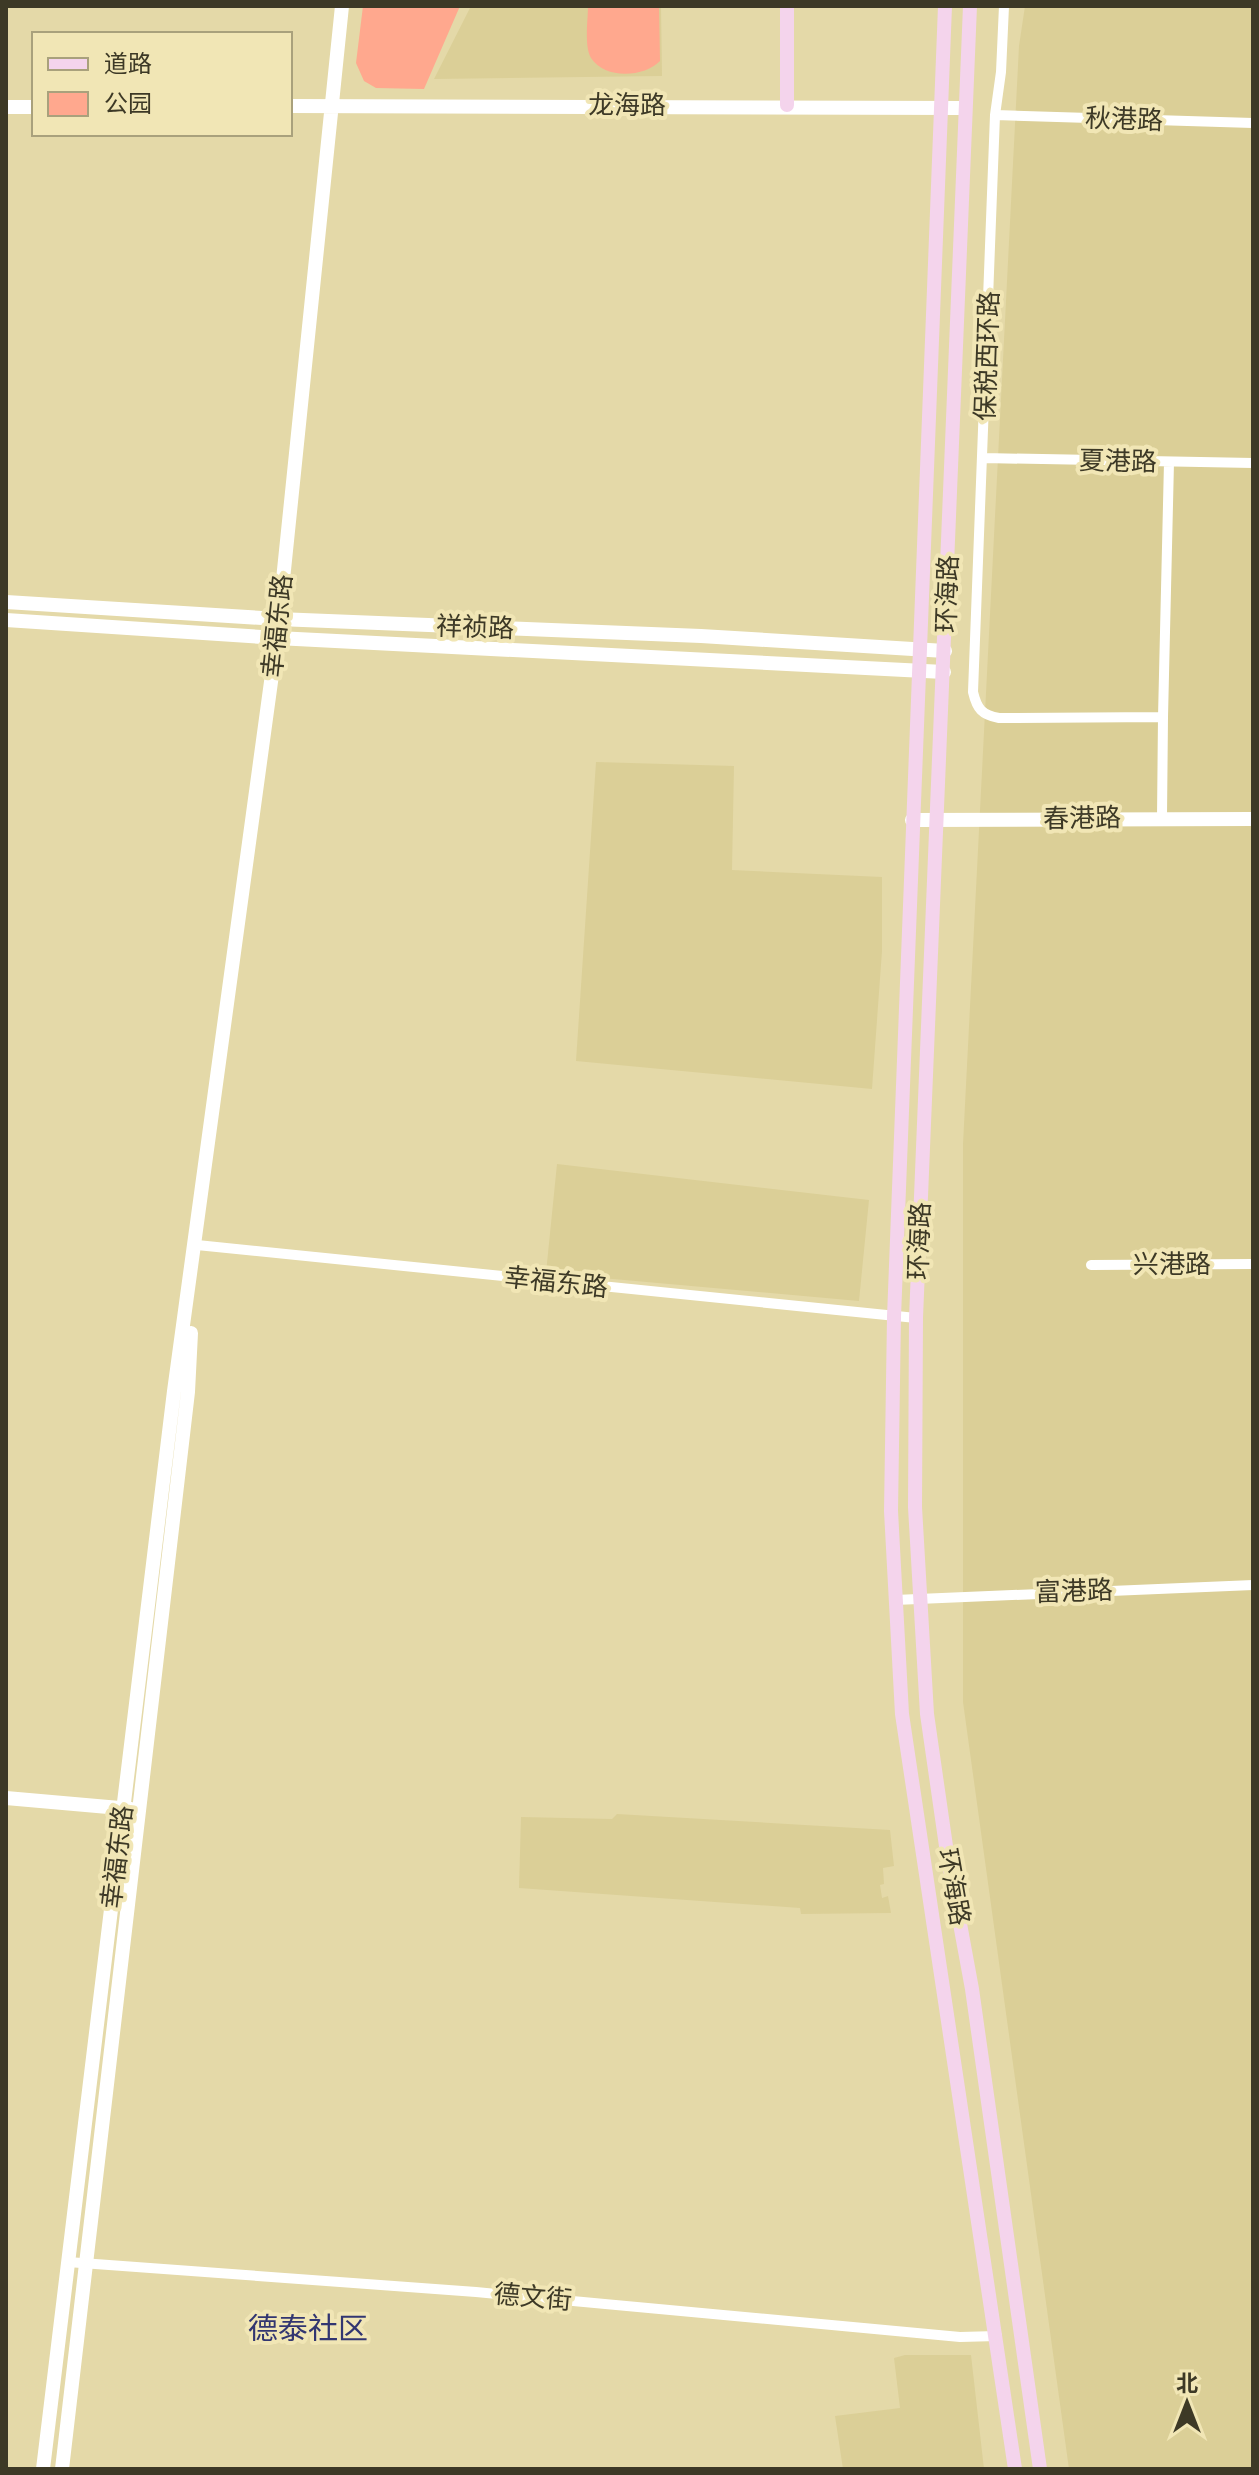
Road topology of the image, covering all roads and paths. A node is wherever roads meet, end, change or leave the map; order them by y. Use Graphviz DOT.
graph roads {
  1 [pos="342,6"];
  2 [pos="787,6"];
  3 [pos="945,6"];
  4 [pos="970,6"];
  5 [pos="1004,6"];
  6 [pos="787,105"];
  7 [pos="292,106"];
  8 [pos="331,106"];
  9 [pos="6,107"];
  10 [pos="32,107"];
  11 [pos="941,107"];
  12 [pos="964,108"];
  13 [pos="995,115"];
  14 [pos="1253,123"];
  15 [pos="984,458"];
  16 [pos="1169,462"];
  17 [pos="1253,463"];
  18 [pos="6,602"];
  19 [pos="278,619"];
  20 [pos="6,620"];
  21 [pos="277,638"];
  22 [pos="921,650"];
  23 [pos="945,651"];
  24 [pos="919,670"];
  25 [pos="944,672"];
  26 [pos="1163,717"];
  27 [pos="1162,817"];
  28 [pos="1253,819"];
  29 [pos="912,820"];
  30 [pos="936,821"];
  31 [pos="197,1245"];
  32 [pos="1253,1264"];
  33 [pos="1091,1265"];
  34 [pos="894,1317"];
  35 [pos="916,1318"];
  36 [pos="1253,1585"];
  37 [pos="920,1597"];
  38 [pos="895,1600"];
  39 [pos="6,1798"];
  40 [pos="122,1808"];
  41 [pos="140,1810"];
  42 [pos="68,2262"];
  43 [pos="86,2264"];
  44 [pos="997,2336"];
  45 [pos="43,2469"];
  46 [pos="62,2469"];
  47 [pos="1015,2469"];
  48 [pos="1040,2469"];
  1 -- 8 [label="street, 幸福东路"];
  2 -- 6 [label="main road"];
  3 -- 11 [label="main road, 环海路"];
  4 -- 12 [label="main road, 环海路"];
  5 -- 13 [label="street, 保税西环路"];
  6 -- 8 [label="street, 龙海路"];
  6 -- 11 [label="street, 龙海路"];
  7 -- 8 [label="street, 龙海路"];
  8 -- 19 [label="street, 幸福东路"];
  9 -- 10 [label="street"];
  11 -- 12 [label="street, 龙海路"];
  11 -- 22 [label="main road, 环海路"];
  12 -- 23 [label="main road, 环海路"];
  13 -- 14 [label="street, 秋港路"];
  13 -- 15 [label="street, 保税西环路"];
  15 -- 16 [label="street, 夏港路"];
  15 -- 26 [label="street, 保税西环路"];
  16 -- 17 [label="street, 夏港路"];
  16 -- 26 [label="street"];
  18 -- 19 [label="street, 祥祯路"];
  19 -- 21 [label="street, 幸福东路"];
  19 -- 22 [label="street, 祥祯路"];
  20 -- 21 [label="street"];
  21 -- 24 [label="street"];
  21 -- 31 [label="street, 幸福东路"];
  22 -- 23 [label="street, 祥祯路"];
  22 -- 24 [label="main road, 环海路"];
  23 -- 25 [label="main road, 环海路"];
  24 -- 25 [label="street"];
  24 -- 29 [label="main road, 环海路"];
  25 -- 30 [label="main road, 环海路"];
  26 -- 27 [label="street"];
  27 -- 28 [label="street, 春港路"];
  27 -- 30 [label="street, 春港路"];
  29 -- 30 [label="street, 春港路"];
  29 -- 34 [label="main road, 环海路"];
  30 -- 35 [label="main road, 环海路"];
  31 -- 34 [label="street, 幸福东路"];
  31 -- 40 [label="street, 幸福东路"];
  31 -- 41 [label="street, 幸福东路"];
  32 -- 33 [label="street, 兴港路"];
  34 -- 35 [label="street, 幸福东路"];
  34 -- 38 [label="main road, 环海路"];
  35 -- 37 [label="main road, 环海路"];
  36 -- 37 [label="street, 富港路"];
  37 -- 38 [label="street, 富港路"];
  37 -- 48 [label="main road, 环海路"];
  38 -- 44 [label="main road, 环海路"];
  39 -- 40 [label="street"];
  40 -- 41 [label="street"];
  40 -- 42 [label="street, 幸福东路"];
  41 -- 43 [label="street, 幸福东路"];
  42 -- 43 [label="street, 德文街"];
  42 -- 45 [label="street, 幸福东路"];
  43 -- 44 [label="street, 德文街"];
  43 -- 46 [label="street, 幸福东路"];
  44 -- 47 [label="main road, 环海路"];
}
